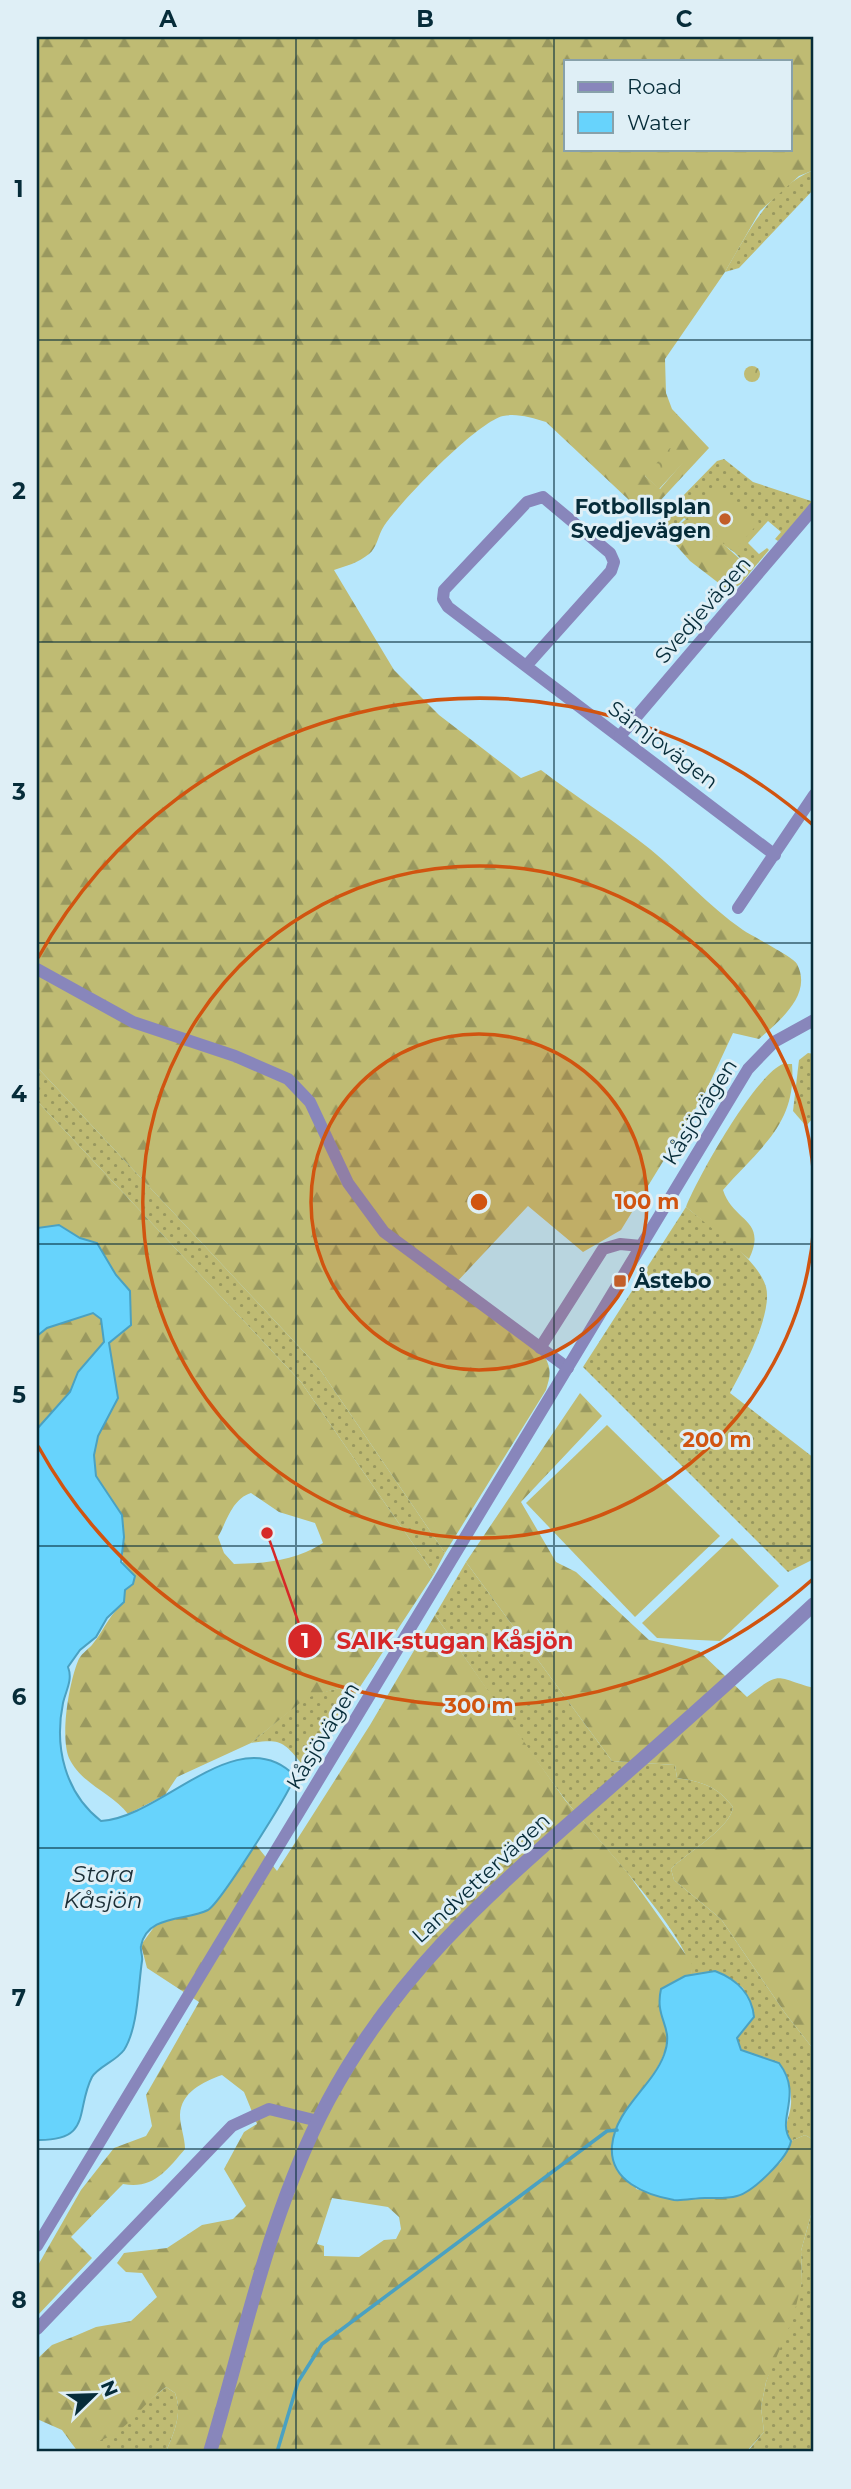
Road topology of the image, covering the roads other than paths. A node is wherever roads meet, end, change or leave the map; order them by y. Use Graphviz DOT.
graph roads {
  1 [pos="814,508"];
  2 [pos="526,666"];
  3 [pos="620,736"];
  4 [pos="814,795"];
  5 [pos="775,855"];
  6 [pos="738,908"];
  7 [pos="37,969"];
  8 [pos="814,1020"];
  9 [pos="641,1246"];
  10 [pos="540,1348"];
  11 [pos="568,1368"];
  12 [pos="814,1604"];
  13 [pos="318,2121"];
  14 [pos="37,2246"];
  15 [pos="37,2329"];
  16 [pos="210,2452"];
  1 -- 3 [label="street, Svedjevägen"];
  2 -- 2 [label="street, Sämjovägen"];
  2 -- 3 [label="street, Sämjovägen"];
  3 -- 5 [label="street, Sämjovägen"];
  4 -- 5 [label="street"];
  5 -- 6 [label="street"];
  7 -- 10 [label="street"];
  8 -- 9 [label="street, Kåsjövägen"];
  9 -- 10 [label="street"];
  9 -- 11 [label="street, Kåsjövägen"];
  10 -- 11 [label="street"];
  11 -- 14 [label="street, Kåsjövägen"];
  12 -- 13 [label="street, Landvettervägen"];
  13 -- 15 [label="street"];
  13 -- 16 [label="street, Landvettervägen"];
}
